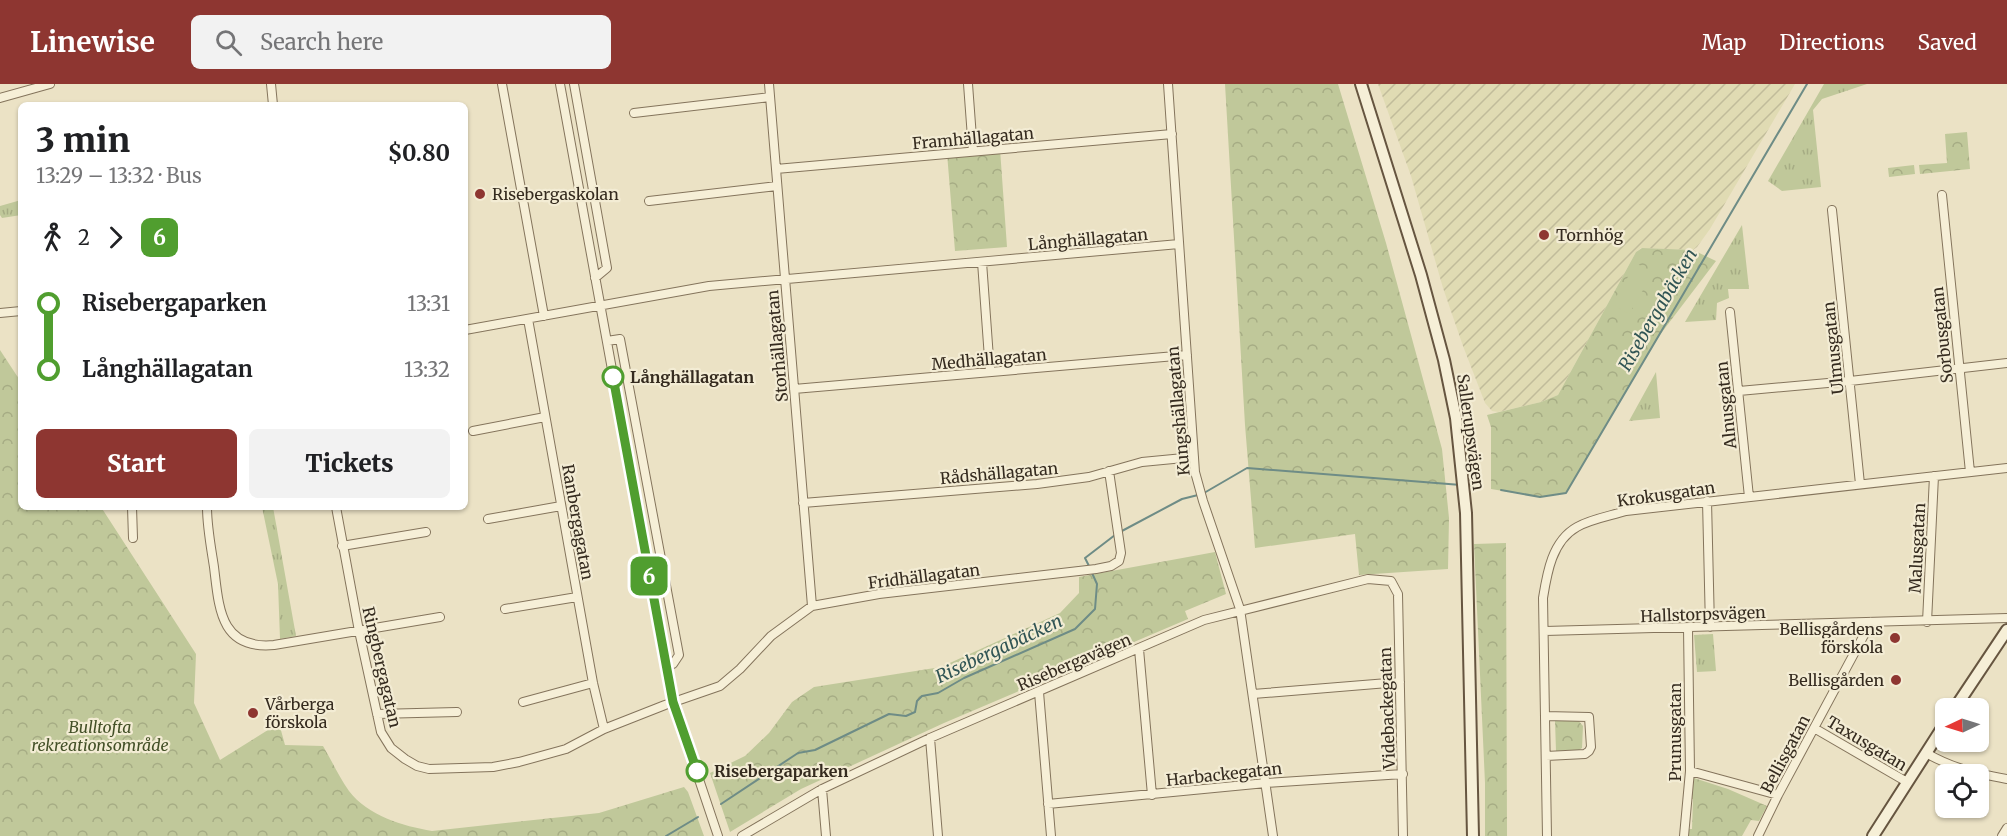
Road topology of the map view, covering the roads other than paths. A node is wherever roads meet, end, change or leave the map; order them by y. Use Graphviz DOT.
graph roads {
  1 [pos="50,84"];
  2 [pos="271,84"];
  3 [pos="502,84"];
  4 [pos="560,84"];
  5 [pos="574,84"];
  6 [pos="769,84"];
  7 [pos="968,84"];
  8 [pos="1168,84"];
  9 [pos="1361,84"];
  10 [pos="770,97"];
  11 [pos="0,98"];
  12 [pos="273,102"];
  13 [pos="634,112"];
  14 [pos="1172,134"];
  15 [pos="973,151"];
  16 [pos="776,169"];
  17 [pos="777,186"];
  18 [pos="1942,195"];
  19 [pos="649,201"];
  20 [pos="1832,210"];
  21 [pos="1179,244"];
  22 [pos="982,262"];
  23 [pos="595,278"];
  24 [pos="785,280"];
  25 [pos="600,305"];
  26 [pos="18,310"];
  27 [pos="1730,312"];
  28 [pos="0,313"];
  29 [pos="544,316"];
  30 [pos="528,319"];
  31 [pos="468,329"];
  32 [pos="607,341"];
  33 [pos="1187,355"];
  34 [pos="2007,363"];
  35 [pos="1959,368"];
  36 [pos="990,372"];
  37 [pos="1850,381"];
  38 [pos="794,389"];
  39 [pos="1738,391"];
  40 [pos="545,417"];
  41 [pos="473,431"];
  42 [pos="1194,457"];
  43 [pos="2007,468"];
  44 [pos="1109,471"];
  45 [pos="1970,472"];
  46 [pos="1934,476"];
  47 [pos="1860,484"];
  48 [pos="1749,496"];
  49 [pos="1707,501"];
  50 [pos="803,503"];
  51 [pos="561,506"];
  52 [pos="132,510"];
  53 [pos="207,510"];
  54 [pos="336,510"];
  55 [pos="488,519"];
  56 [pos="426,532"];
  57 [pos="133,538"];
  58 [pos="342,546"];
  59 [pos="1391,581"];
  60 [pos="578,597"];
  61 [pos="812,606"];
  62 [pos="505,609"];
  63 [pos="1240,609"];
  64 [pos="440,617"];
  65 [pos="2007,618"];
  66 [pos="1871,622"];
  67 [pos="1927,622"];
  68 [pos="1710,627"];
  69 [pos="1688,628"];
  70 [pos="2007,630"];
  71 [pos="359,631"];
  72 [pos="1545,631"];
  73 [pos="1139,649"];
  74 [pos="666,666"];
  75 [pos="1400,682"];
  76 [pos="593,683"];
  77 [pos="1039,692"];
  78 [pos="1253,694"];
  79 [pos="1962,698"];
  80 [pos="523,702"];
  81 [pos="673,702"];
  82 [pos="457,712"];
  83 [pos="377,714"];
  84 [pos="1545,716"];
  85 [pos="1814,728"];
  86 [pos="604,729"];
  87 [pos="930,738"];
  88 [pos="1935,739"];
  89 [pos="1926,753"];
  90 [pos="1546,756"];
  91 [pos="1690,771"];
  92 [pos="1403,774"];
  93 [pos="2007,779"];
  94 [pos="1907,782"];
  95 [pos="1266,783"];
  96 [pos="822,789"];
  97 [pos="1152,795"];
  98 [pos="1778,795"];
  99 [pos="1048,804"];
  100 [pos="2007,828"];
  101 [pos="718,836"];
  102 [pos="742,836"];
  103 [pos="826,836"];
  104 [pos="938,836"];
  105 [pos="1051,836"];
  106 [pos="1273,836"];
  107 [pos="1403,836"];
  108 [pos="1474,836"];
  109 [pos="1546,836"];
  110 [pos="1683,836"];
  111 [pos="1758,836"];
  112 [pos="1873,836"];
  113 [pos="2002,836"];
  1 -- 11 [label="street"];
  2 -- 12 [label="street"];
  3 -- 29 [label="street"];
  4 -- 23 [label="street"];
  5 -- 23 [label="street"];
  6 -- 10 [label="street, Storhällagatan"];
  7 -- 15 [label="street"];
  8 -- 14 [label="street, Kungshällagatan"];
  9 -- 108 [label="main road, Sallerupsvägen"];
  10 -- 13 [label="street"];
  10 -- 16 [label="street, Storhällagatan"];
  14 -- 15 [label="street, Framhällagatan"];
  14 -- 21 [label="street, Kungshällagatan"];
  15 -- 16 [label="street, Framhällagatan"];
  16 -- 17 [label="street, Storhällagatan"];
  17 -- 19 [label="street"];
  17 -- 24 [label="street, Storhällagatan"];
  18 -- 35 [label="street, Sorbusgatan"];
  20 -- 37 [label="street, Ulmusgatan"];
  21 -- 22 [label="street, Långhällagatan"];
  21 -- 33 [label="street, Kungshällagatan"];
  22 -- 24 [label="street, Långhällagatan"];
  22 -- 36 [label="street"];
  23 -- 25 [label="street"];
  24 -- 25 [label="street, Långhällagatan"];
  24 -- 38 [label="street, Storhällagatan"];
  25 -- 29 [label="street, Långhällagatan"];
  25 -- 32 [label="street"];
  26 -- 28 [label="street"];
  27 -- 39 [label="street, Alnusgatan"];
  29 -- 30 [label="street, Långhällagatan"];
  30 -- 31 [label="street, Långhällagatan"];
  30 -- 40 [label="street, Ranbergagatan"];
  32 -- 74 [label="street"];
  32 -- 74 [label="street"];
  33 -- 36 [label="street, Medhällagatan"];
  33 -- 42 [label="street, Kungshällagatan"];
  34 -- 35 [label="street"];
  35 -- 37 [label="street"];
  35 -- 45 [label="street, Sorbusgatan"];
  36 -- 38 [label="street, Medhällagatan"];
  37 -- 39 [label="street"];
  37 -- 47 [label="street, Ulmusgatan"];
  38 -- 50 [label="street, Storhällagatan"];
  39 -- 48 [label="street, Alnusgatan"];
  40 -- 41 [label="street"];
  40 -- 51 [label="street, Ranbergagatan"];
  42 -- 44 [label="street, Rådshällagatan"];
  42 -- 63 [label="street, Kungshällagatan"];
  43 -- 45 [label="street, Krokusgatan"];
  44 -- 50 [label="street, Rådshällagatan"];
  44 -- 61 [label="street, Fridhällagatan"];
  45 -- 46 [label="street, Krokusgatan"];
  46 -- 47 [label="street, Krokusgatan"];
  46 -- 67 [label="street, Malusgatan"];
  47 -- 48 [label="street, Krokusgatan"];
  48 -- 49 [label="street, Krokusgatan"];
  49 -- 68 [label="street"];
  49 -- 72 [label="street, Krokusgatan"];
  50 -- 61 [label="street, Storhällagatan"];
  51 -- 55 [label="street"];
  51 -- 60 [label="street, Ranbergagatan"];
  52 -- 57 [label="street"];
  53 -- 71 [label="street"];
  54 -- 58 [label="street, Ringbergagatan"];
  56 -- 58 [label="street"];
  58 -- 71 [label="street, Ringbergagatan"];
  59 -- 63 [label="street, Risebergavägen"];
  59 -- 75 [label="street, Videbackegatan"];
  60 -- 62 [label="street"];
  60 -- 76 [label="street, Ranbergagatan"];
  61 -- 81 [label="street, Fridhällagatan"];
  63 -- 73 [label="street, Risebergavägen"];
  63 -- 78 [label="street, Kungshällagatan"];
  64 -- 71 [label="street"];
  65 -- 67 [label="street, Hallstorpsvägen"];
  66 -- 67 [label="street, Hallstorpsvägen"];
  66 -- 68 [label="street, Hallstorpsvägen"];
  66 -- 85 [label="street, Bellisgatan"];
  68 -- 69 [label="street, Hallstorpsvägen"];
  69 -- 72 [label="street, Hallstorpsvägen"];
  69 -- 91 [label="street, Prunusgatan"];
  70 -- 79 [label="main road"];
  71 -- 83 [label="street, Ringbergagatan"];
  72 -- 84 [label="street, Krokusgatan"];
  73 -- 77 [label="street, Risebergavägen"];
  73 -- 97 [label="street"];
  74 -- 81 [label="street"];
  75 -- 78 [label="street"];
  75 -- 92 [label="street, Videbackegatan"];
  76 -- 80 [label="street"];
  76 -- 86 [label="street, Ranbergagatan"];
  77 -- 87 [label="street, Risebergavägen"];
  77 -- 99 [label="street"];
  78 -- 95 [label="street, Kungshällagatan"];
  81 -- 86 [label="street, Ringbergagatan"];
  81 -- 101 [label="street"];
  82 -- 83 [label="street"];
  83 -- 86 [label="street, Ringbergagatan"];
  84 -- 90 [label="street, Krokusgatan"];
  84 -- 90 [label="street"];
  85 -- 94 [label="street, Taxusgatan"];
  85 -- 98 [label="street, Bellisgatan"];
  87 -- 96 [label="street, Risebergavägen"];
  87 -- 104 [label="street"];
  88 -- 89 [label="main road"];
  89 -- 93 [label="street"];
  89 -- 94 [label="main road"];
  90 -- 109 [label="street, Krokusgatan"];
  91 -- 98 [label="street"];
  91 -- 110 [label="street, Prunusgatan"];
  92 -- 95 [label="street, Harbackegatan"];
  92 -- 107 [label="street, Videbackegatan"];
  94 -- 112 [label="main road"];
  95 -- 97 [label="street, Harbackegatan"];
  95 -- 106 [label="street, Kungshällagatan"];
  96 -- 102 [label="street, Risebergavägen"];
  96 -- 103 [label="street"];
  97 -- 99 [label="street, Harbackegatan"];
  98 -- 111 [label="street, Bellisgatan"];
  99 -- 105 [label="street"];
  100 -- 113 [label="street"];
}
